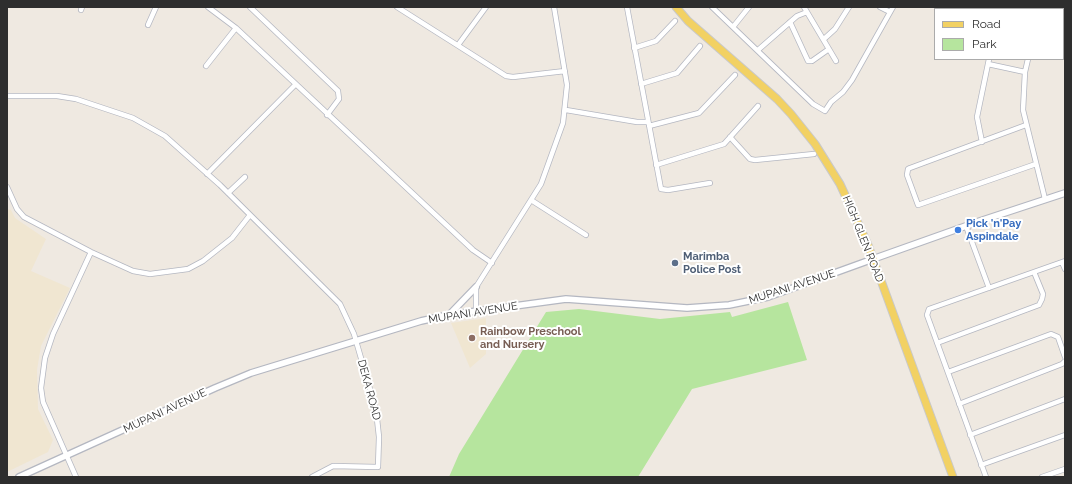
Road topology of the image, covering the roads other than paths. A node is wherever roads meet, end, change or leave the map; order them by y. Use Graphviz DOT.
graph roads {
  1 [pos="156,7"];
  2 [pos="208,7"];
  3 [pos="250,7"];
  4 [pos="397,7"];
  5 [pos="486,7"];
  6 [pos="554,7"];
  7 [pos="627,7"];
  8 [pos="676,7"];
  9 [pos="712,7"];
  10 [pos="749,7"];
  11 [pos="849,7"];
  12 [pos="880,7"];
  13 [pos="893,7"];
  14 [pos="806,9"];
  15 [pos="890,12"];
  16 [pos="675,21"];
  17 [pos="790,22"];
  18 [pos="148,26"];
  19 [pos="733,27"];
  20 [pos="236,28"];
  21 [pos="824,39"];
  22 [pos="458,45"];
  23 [pos="700,46"];
  24 [pos="634,48"];
  25 [pos="829,49"];
  26 [pos="758,50"];
  27 [pos="1028,60"];
  28 [pos="836,61"];
  29 [pos="988,62"];
  30 [pos="206,66"];
  31 [pos="565,71"];
  32 [pos="1025,72"];
  33 [pos="735,75"];
  34 [pos="641,84"];
  35 [pos="295,85"];
  36 [pos="7,96"];
  37 [pos="758,106"];
  38 [pos="566,110"];
  39 [pos="327,115"];
  40 [pos="649,124"];
  41 [pos="1026,125"];
  42 [pos="730,137"];
  43 [pos="982,142"];
  44 [pos="814,154"];
  45 [pos="656,164"];
  46 [pos="1036,164"];
  47 [pos="207,174"];
  48 [pos="245,177"];
  49 [pos="710,183"];
  50 [pos="7,187"];
  51 [pos="228,193"];
  52 [pos="1065,193"];
  53 [pos="9,198"];
  54 [pos="1044,199"];
  55 [pos="531,200"];
  56 [pos="250,215"];
  57 [pos="966,226"];
  58 [pos="586,235"];
  59 [pos="91,252"];
  60 [pos="873,259"];
  61 [pos="1064,261"];
  62 [pos="492,263"];
  63 [pos="1065,269"];
  64 [pos="1034,272"];
  65 [pos="476,287"];
  66 [pos="989,288"];
  67 [pos="476,310"];
  68 [pos="448,315"];
  69 [pos="356,341"];
  70 [pos="937,343"];
  71 [pos="1065,357"];
  72 [pos="1065,361"];
  73 [pos="948,372"];
  74 [pos="1065,399"];
  75 [pos="959,404"];
  76 [pos="970,435"];
  77 [pos="1065,435"];
  78 [pos="65,456"];
  79 [pos="981,465"];
  80 [pos="1065,469"];
  81 [pos="19,477"];
  82 [pos="76,477"];
  83 [pos="312,477"];
  84 [pos="953,477"];
  85 [pos="986,477"];
  86 [pos="1042,477"];
  1 -- 18 [label="street"];
  2 -- 20 [label="street"];
  3 -- 39 [label="street"];
  4 -- 22 [label="street"];
  5 -- 22 [label="street"];
  6 -- 31 [label="street"];
  7 -- 24 [label="street"];
  8 -- 60 [label="main road, HIGH GLEN ROAD"];
  9 -- 19 [label="street"];
  10 -- 19 [label="street"];
  11 -- 21 [label="street"];
  12 -- 15 [label="street"];
  13 -- 15 [label="street"];
  14 -- 17 [label="street"];
  14 -- 21 [label="street"];
  15 -- 26 [label="street"];
  16 -- 24 [label="street"];
  17 -- 25 [label="street"];
  17 -- 26 [label="street"];
  19 -- 26 [label="street"];
  20 -- 30 [label="street"];
  20 -- 35 [label="street"];
  21 -- 25 [label="street"];
  22 -- 31 [label="street"];
  23 -- 34 [label="street"];
  24 -- 34 [label="street"];
  25 -- 28 [label="street"];
  27 -- 32 [label="street"];
  29 -- 32 [label="street"];
  29 -- 43 [label="street"];
  31 -- 38 [label="street"];
  32 -- 41 [label="street"];
  33 -- 40 [label="street"];
  34 -- 40 [label="street"];
  35 -- 39 [label="street"];
  35 -- 47 [label="street"];
  36 -- 47 [label="street"];
  37 -- 42 [label="street"];
  38 -- 40 [label="street"];
  38 -- 55 [label="street"];
  39 -- 62 [label="street"];
  40 -- 45 [label="street"];
  41 -- 43 [label="street"];
  41 -- 46 [label="street"];
  42 -- 44 [label="street"];
  42 -- 45 [label="street"];
  43 -- 46 [label="street"];
  45 -- 49 [label="street"];
  46 -- 54 [label="street"];
  47 -- 51 [label="street"];
  48 -- 51 [label="street"];
  50 -- 53 [label="street"];
  51 -- 56 [label="street"];
  52 -- 54 [label="main road"];
  53 -- 59 [label="street"];
  54 -- 57 [label="main road"];
  55 -- 58 [label="street"];
  55 -- 62 [label="street"];
  56 -- 59 [label="street"];
  56 -- 69 [label="street"];
  57 -- 60 [label="main road"];
  57 -- 66 [label="street"];
  59 -- 78 [label="street"];
  60 -- 67 [label="street, MUPANI AVENUE"];
  60 -- 84 [label="main road, HIGH GLEN ROAD"];
  61 -- 63 [label="street"];
  61 -- 64 [label="street"];
  62 -- 65 [label="street"];
  64 -- 66 [label="street"];
  64 -- 70 [label="street"];
  65 -- 67 [label="street"];
  65 -- 68 [label="street"];
  66 -- 70 [label="street"];
  67 -- 68 [label="street, MUPANI AVENUE"];
  68 -- 69 [label="street, MUPANI AVENUE"];
  69 -- 78 [label="street, MUPANI AVENUE"];
  69 -- 83 [label="street, DEKA ROAD"];
  70 -- 73 [label="street"];
  71 -- 73 [label="street"];
  72 -- 75 [label="street"];
  73 -- 75 [label="street"];
  74 -- 76 [label="street"];
  75 -- 76 [label="street"];
  76 -- 79 [label="street"];
  77 -- 79 [label="street"];
  78 -- 81 [label="street, MUPANI AVENUE"];
  78 -- 82 [label="street"];
  79 -- 85 [label="street"];
  80 -- 86 [label="street"];
}
